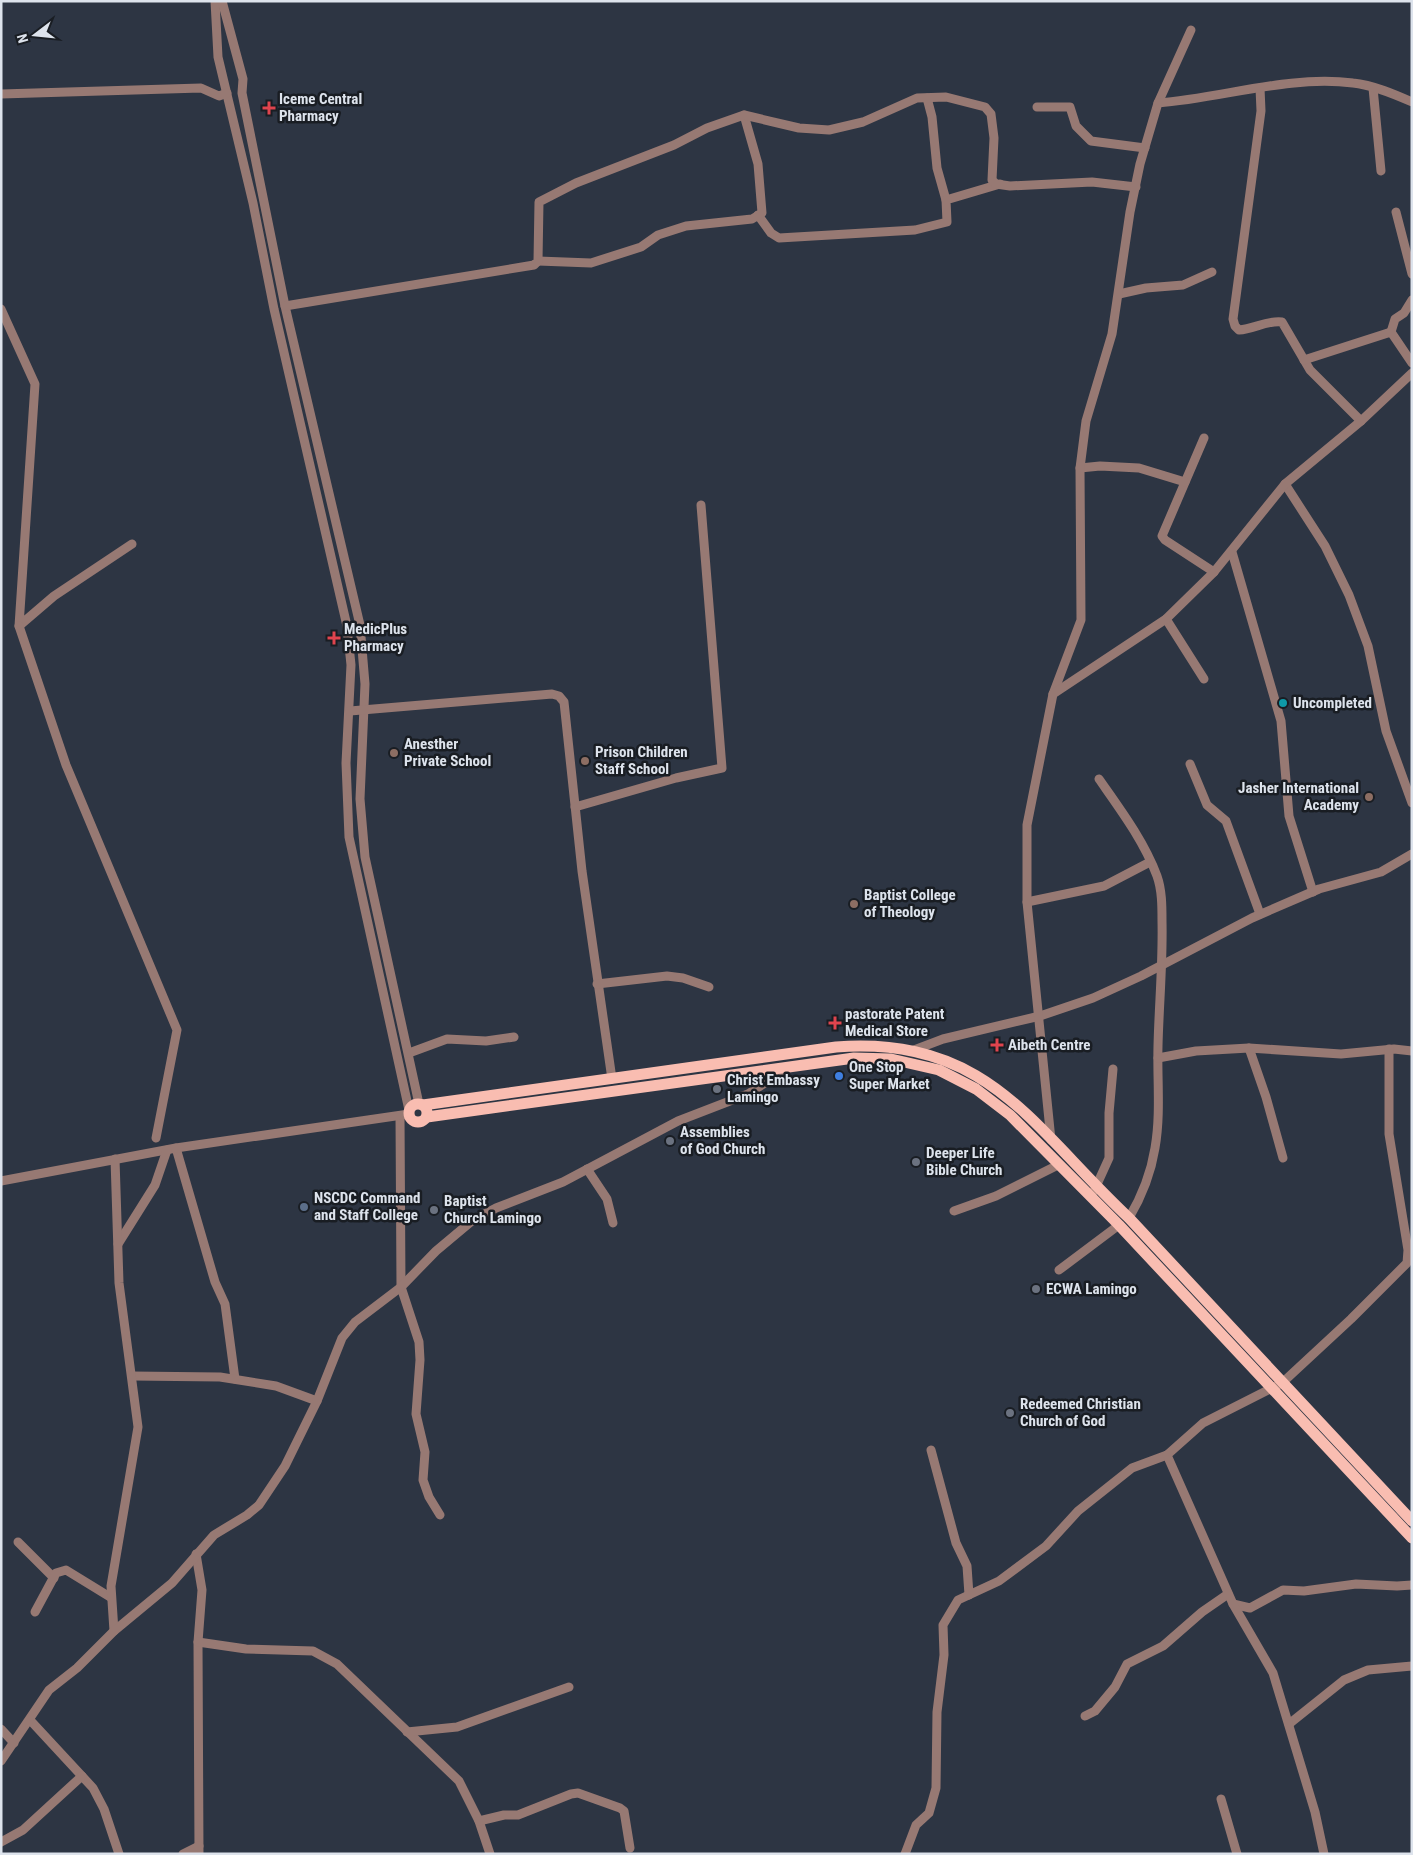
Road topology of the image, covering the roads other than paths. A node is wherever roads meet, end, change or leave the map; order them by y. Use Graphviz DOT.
graph roads {
  1 [pos="216,1"];
  2 [pos="222,1"];
  3 [pos="1191,30"];
  4 [pos="235,54"];
  5 [pos="218,57"];
  6 [pos="1260,88"];
  7 [pos="1373,88"];
  8 [pos="242,93"];
  9 [pos="1,94"];
  10 [pos="228,94"];
  11 [pos="927,98"];
  12 [pos="1412,102"];
  13 [pos="1158,104"];
  14 [pos="1037,107"];
  15 [pos="744,115"];
  16 [pos="1145,148"];
  17 [pos="1380,171"];
  18 [pos="1000,184"];
  19 [pos="1136,187"];
  20 [pos="946,200"];
  21 [pos="1396,212"];
  22 [pos="758,215"];
  23 [pos="538,261"];
  24 [pos="1212,272"];
  25 [pos="1412,274"];
  26 [pos="1119,294"];
  27 [pos="1412,300"];
  28 [pos="286,306"];
  29 [pos="1,309"];
  30 [pos="1391,332"];
  31 [pos="1304,360"];
  32 [pos="1412,363"];
  33 [pos="1410,378"];
  34 [pos="1361,421"];
  35 [pos="1204,438"];
  36 [pos="1080,468"];
  37 [pos="1185,482"];
  38 [pos="1285,484"];
  39 [pos="701,505"];
  40 [pos="132,544"];
  41 [pos="1232,552"];
  42 [pos="1214,572"];
  43 [pos="1166,619"];
  44 [pos="19,626"];
  45 [pos="1204,679"];
  46 [pos="1053,694"];
  47 [pos="364,709"];
  48 [pos="350,711"];
  49 [pos="1190,764"];
  50 [pos="1099,779"];
  51 [pos="1412,803"];
  52 [pos="575,807"];
  53 [pos="1412,854"];
  54 [pos="1150,862"];
  55 [pos="1313,892"];
  56 [pos="1027,902"];
  57 [pos="1260,914"];
  58 [pos="1163,964"];
  59 [pos="597,984"];
  60 [pos="709,987"];
  61 [pos="1040,1016"];
  62 [pos="514,1037"];
  63 [pos="1249,1048"];
  64 [pos="1388,1049"];
  65 [pos="914,1050"];
  66 [pos="1412,1051"];
  67 [pos="409,1054"];
  68 [pos="1158,1058"];
  69 [pos="788,1068"];
  70 [pos="1113,1070"];
  71 [pos="612,1078"];
  72 [pos="414,1111"];
  73 [pos="156,1138"];
  74 [pos="1051,1140"];
  75 [pos="171,1149"];
  76 [pos="1283,1158"];
  77 [pos="115,1159"];
  78 [pos="1058,1165"];
  79 [pos="588,1169"];
  80 [pos="1,1181"];
  81 [pos="1094,1192"];
  82 [pos="954,1211"];
  83 [pos="1124,1221"];
  84 [pos="613,1223"];
  85 [pos="118,1244"];
  86 [pos="1409,1263"];
  87 [pos="1059,1270"];
  88 [pos="401,1287"];
  89 [pos="132,1376"];
  90 [pos="235,1379"];
  91 [pos="1282,1383"];
  92 [pos="1270,1388"];
  93 [pos="317,1401"];
  94 [pos="931,1450"];
  95 [pos="1167,1455"];
  96 [pos="440,1515"];
  97 [pos="1412,1521"];
  98 [pos="1412,1538"];
  99 [pos="18,1542"];
  100 [pos="196,1554"];
  101 [pos="54,1578"];
  102 [pos="1412,1585"];
  103 [pos="1228,1594"];
  104 [pos="968,1595"];
  105 [pos="110,1597"];
  106 [pos="1232,1604"];
  107 [pos="35,1612"];
  108 [pos="114,1631"];
  109 [pos="198,1642"];
  110 [pos="1412,1666"];
  111 [pos="569,1687"];
  112 [pos="1085,1716"];
  113 [pos="30,1720"];
  114 [pos="1289,1724"];
  115 [pos="1,1729"];
  116 [pos="407,1732"];
  117 [pos="14,1743"];
  118 [pos="1,1761"];
  119 [pos="82,1776"];
  120 [pos="1221,1799"];
  121 [pos="480,1821"];
  122 [pos="1,1842"];
  123 [pos="630,1848"];
  124 [pos="199,1850"];
  125 [pos="119,1854"];
  126 [pos="183,1854"];
  127 [pos="490,1854"];
  128 [pos="906,1854"];
  129 [pos="1237,1854"];
  130 [pos="1324,1854"];
  1 -- 5 [label="street"];
  2 -- 4 [label="street"];
  3 -- 13 [label="street"];
  4 -- 5 [label="street"];
  4 -- 8 [label="street"];
  5 -- 10 [label="street"];
  6 -- 7 [label="street"];
  6 -- 13 [label="street"];
  6 -- 31 [label="street"];
  7 -- 12 [label="street"];
  7 -- 17 [label="street"];
  8 -- 10 [label="street"];
  8 -- 28 [label="street"];
  9 -- 10 [label="street"];
  10 -- 48 [label="street"];
  11 -- 15 [label="street"];
  11 -- 18 [label="street"];
  11 -- 20 [label="street"];
  13 -- 16 [label="street"];
  14 -- 16 [label="street"];
  15 -- 22 [label="street"];
  15 -- 23 [label="street"];
  16 -- 19 [label="street"];
  18 -- 19 [label="street"];
  18 -- 20 [label="street"];
  19 -- 26 [label="street"];
  20 -- 22 [label="street"];
  21 -- 25 [label="street"];
  22 -- 23 [label="street"];
  23 -- 28 [label="street"];
  24 -- 26 [label="street"];
  26 -- 36 [label="street"];
  27 -- 30 [label="street"];
  28 -- 47 [label="street"];
  29 -- 44 [label="street"];
  30 -- 31 [label="street"];
  30 -- 32 [label="street"];
  31 -- 34 [label="street"];
  33 -- 34 [label="street"];
  34 -- 38 [label="street"];
  35 -- 37 [label="street"];
  36 -- 37 [label="street"];
  36 -- 46 [label="street"];
  37 -- 42 [label="street"];
  38 -- 41 [label="street"];
  38 -- 51 [label="street"];
  39 -- 52 [label="street"];
  40 -- 44 [label="street"];
  41 -- 42 [label="street"];
  41 -- 55 [label="street"];
  42 -- 43 [label="street"];
  43 -- 45 [label="street"];
  43 -- 46 [label="street"];
  44 -- 73 [label="street"];
  46 -- 56 [label="street"];
  47 -- 48 [label="street"];
  47 -- 52 [label="street"];
  47 -- 67 [label="street"];
  48 -- 72 [label="street"];
  49 -- 57 [label="street"];
  50 -- 54 [label="street"];
  52 -- 59 [label="street"];
  53 -- 55 [label="street"];
  54 -- 56 [label="street"];
  54 -- 58 [label="street"];
  55 -- 57 [label="street"];
  56 -- 61 [label="street"];
  57 -- 58 [label="street"];
  58 -- 61 [label="street"];
  58 -- 68 [label="street"];
  59 -- 60 [label="street"];
  59 -- 71 [label="street"];
  61 -- 65 [label="street"];
  61 -- 74 [label="street"];
  62 -- 67 [label="street"];
  63 -- 64 [label="street"];
  63 -- 68 [label="street"];
  63 -- 76 [label="street"];
  64 -- 66 [label="street"];
  64 -- 86 [label="street"];
  65 -- 71 [label="main road"];
  65 -- 74 [label="main road"];
  67 -- 72 [label="street"];
  68 -- 83 [label="street"];
  69 -- 72 [label="main road"];
  69 -- 78 [label="main road"];
  69 -- 79 [label="street"];
  70 -- 81 [label="street"];
  71 -- 72 [label="main road"];
  72 -- 75 [label="street"];
  72 -- 88 [label="street"];
  74 -- 81 [label="main road"];
  75 -- 77 [label="street"];
  75 -- 85 [label="street"];
  75 -- 90 [label="street"];
  77 -- 80 [label="street"];
  77 -- 85 [label="street"];
  78 -- 81 [label="main road"];
  78 -- 82 [label="street"];
  79 -- 84 [label="street"];
  79 -- 88 [label="street"];
  81 -- 83 [label="main road"];
  83 -- 87 [label="street"];
  83 -- 91 [label="main road"];
  83 -- 92 [label="main road"];
  85 -- 89 [label="street"];
  86 -- 91 [label="street"];
  88 -- 93 [label="street"];
  88 -- 96 [label="street"];
  89 -- 90 [label="street"];
  89 -- 105 [label="street"];
  90 -- 93 [label="street"];
  91 -- 92 [label="street"];
  91 -- 97 [label="main road"];
  92 -- 95 [label="street"];
  92 -- 98 [label="main road"];
  93 -- 100 [label="street"];
  94 -- 104 [label="street"];
  95 -- 103 [label="street"];
  95 -- 104 [label="street"];
  99 -- 101 [label="street"];
  100 -- 108 [label="street"];
  100 -- 109 [label="street"];
  101 -- 105 [label="street"];
  101 -- 107 [label="street"];
  102 -- 106 [label="street"];
  103 -- 106 [label="street"];
  103 -- 112 [label="street"];
  104 -- 128 [label="street"];
  105 -- 108 [label="street"];
  106 -- 114 [label="street"];
  108 -- 113 [label="street"];
  109 -- 116 [label="street"];
  109 -- 124 [label="street"];
  110 -- 114 [label="street"];
  111 -- 116 [label="street"];
  113 -- 117 [label="street"];
  113 -- 119 [label="street"];
  114 -- 130 [label="street"];
  115 -- 117 [label="street"];
  116 -- 121 [label="street"];
  117 -- 118 [label="street"];
  119 -- 122 [label="street"];
  119 -- 125 [label="street"];
  120 -- 129 [label="street"];
  121 -- 123 [label="street"];
  121 -- 127 [label="street"];
  124 -- 126 [label="street"];
}
